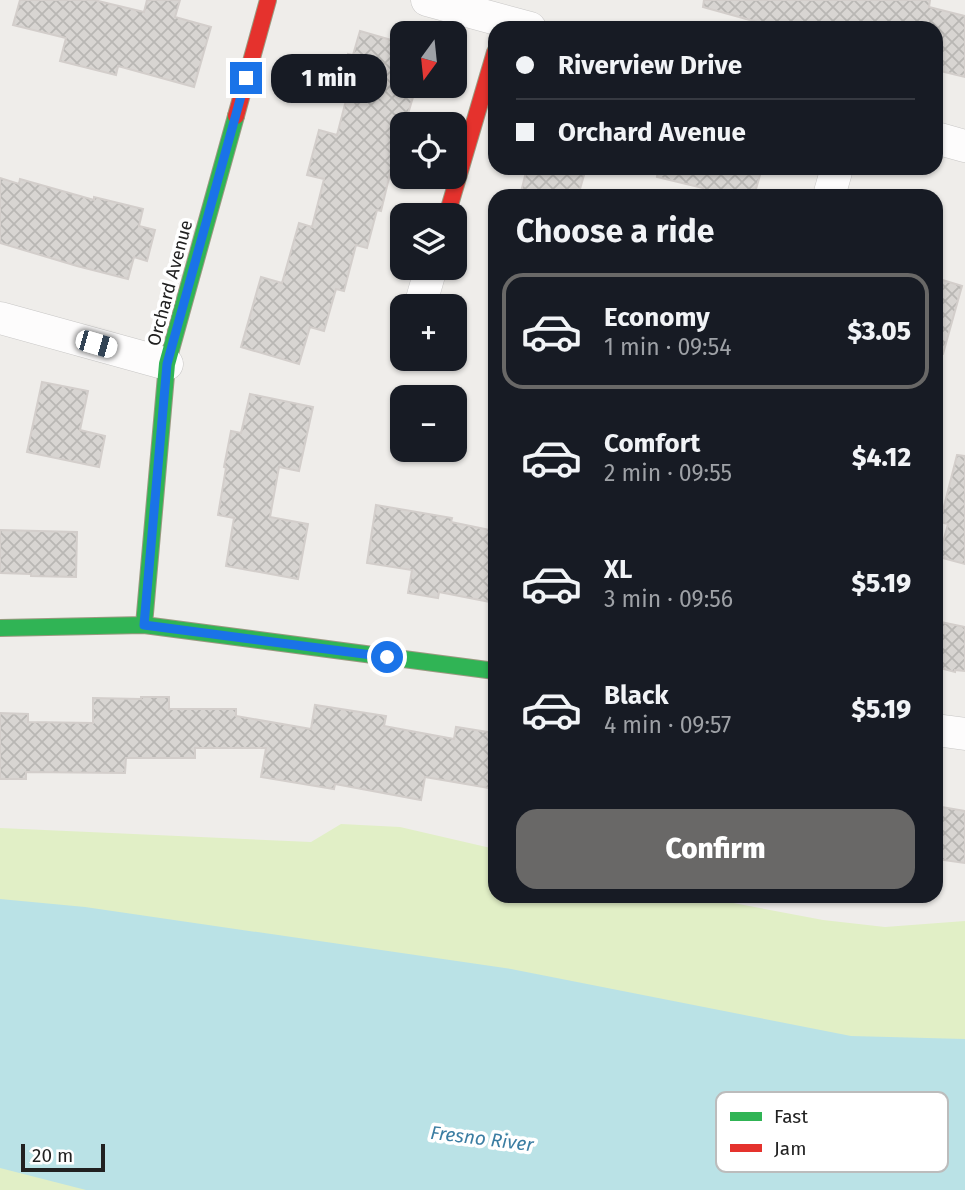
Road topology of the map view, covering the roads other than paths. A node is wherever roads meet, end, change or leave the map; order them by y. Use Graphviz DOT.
graph roads {
  1 [pos="268,0"];
  2 [pos="427,0"];
  3 [pos="496,21"];
  4 [pos="488,76"];
  5 [pos="943,140"];
  6 [pos="965,146"];
  7 [pos="451,203"];
  8 [pos="0,318"];
  9 [pos="167,364"];
  10 [pos="144,625"];
  11 [pos="0,628"];
  12 [pos="488,670"];
  13 [pos="943,731"];
  14 [pos="965,734"];
  1 -- 9 [label="street, Orchard Avenue"];
  2 -- 3 [label="street"];
  4 -- 7 [label="street"];
  5 -- 6 [label="street"];
  8 -- 9 [label="street"];
  9 -- 10 [label="street, Orchard Avenue"];
  10 -- 11 [label="street"];
  10 -- 12 [label="street"];
  13 -- 14 [label="street"];
}
